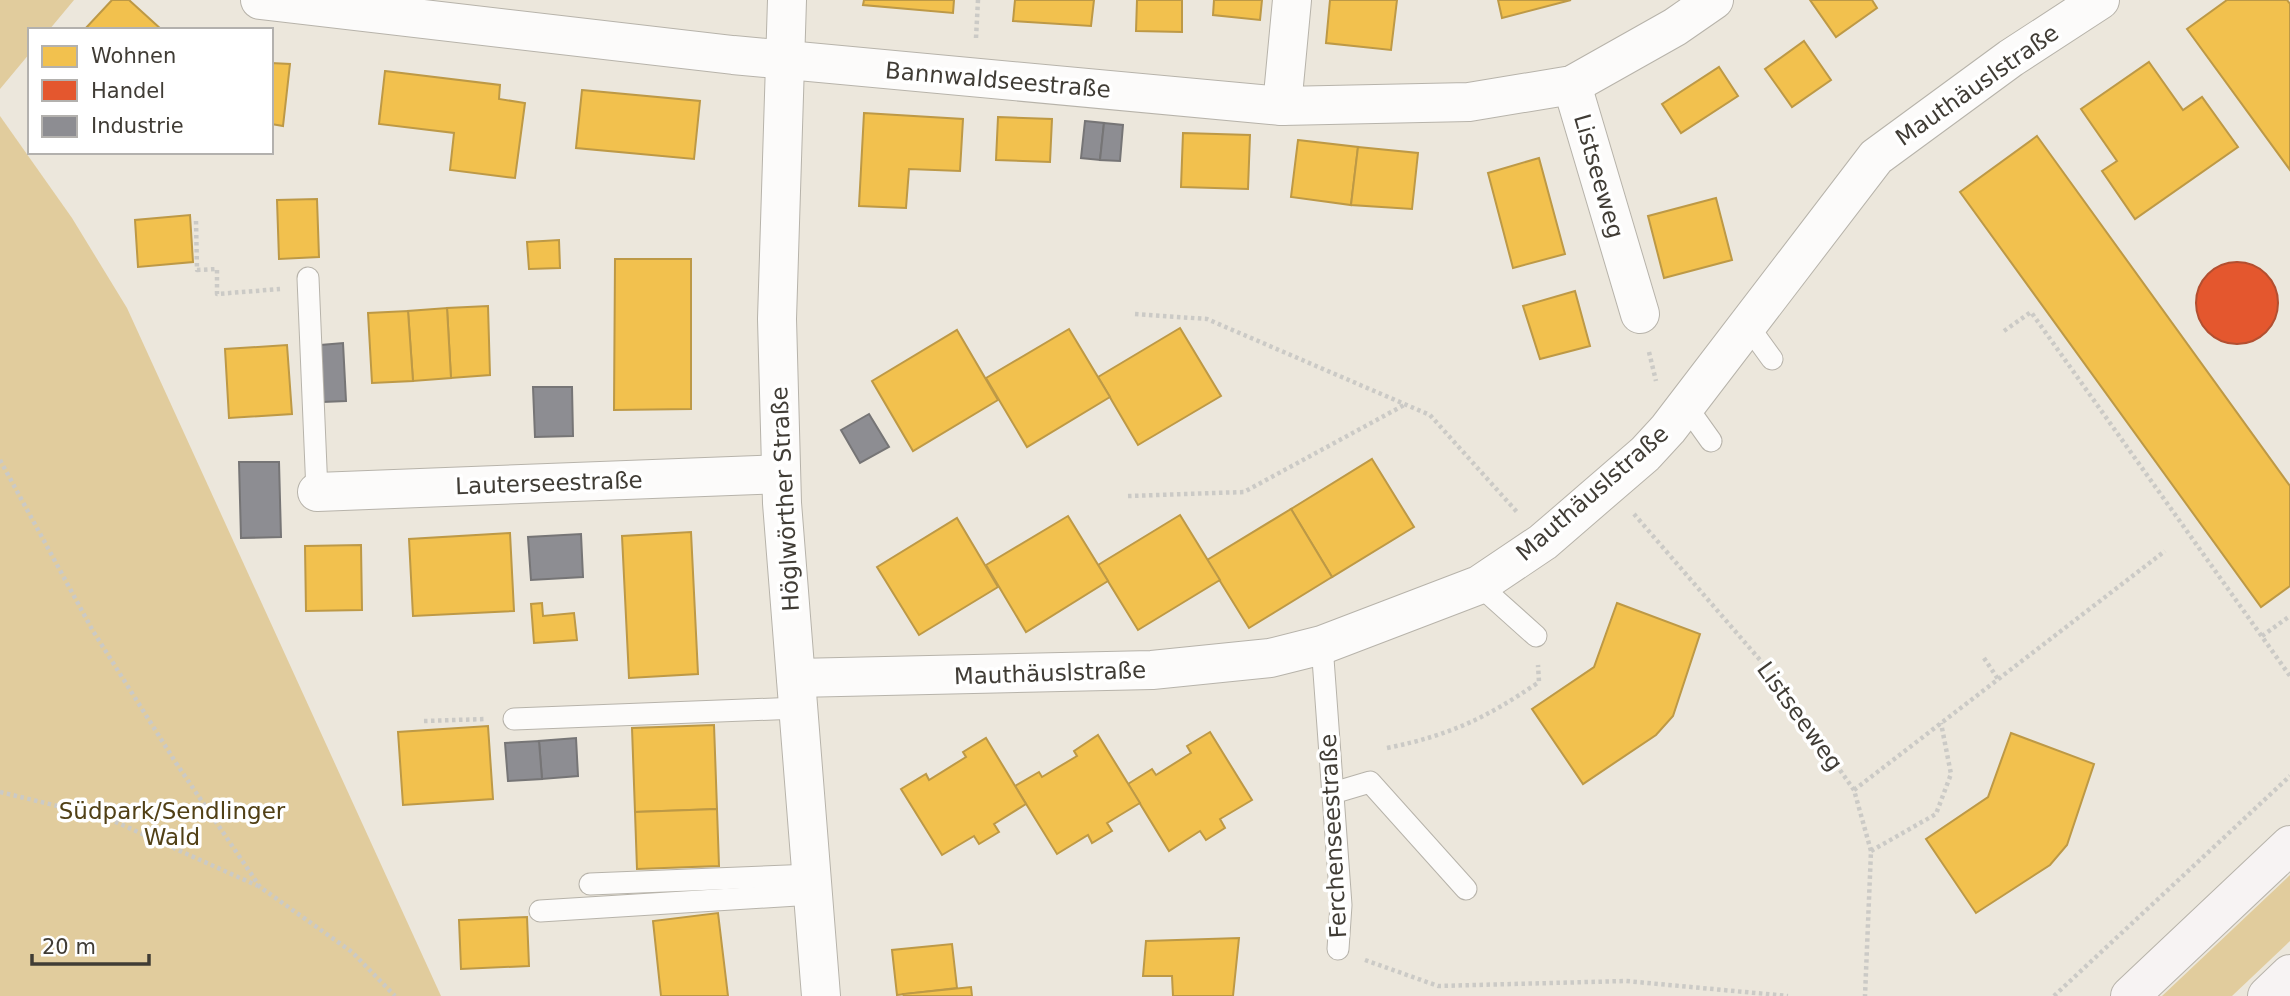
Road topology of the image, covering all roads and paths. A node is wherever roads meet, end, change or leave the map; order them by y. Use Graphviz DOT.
graph roads {
  1 [pos="260,0"];
  2 [pos="787,0"];
  3 [pos="1292,0"];
  4 [pos="1714,0"];
  5 [pos="2100,0"];
  6 [pos="349,5"];
  7 [pos="784,60"];
  8 [pos="1572,85"];
  9 [pos="1282,106"];
  10 [pos="196,221"];
  11 [pos="308,283"];
  12 [pos="1135,314"];
  13 [pos="1640,314"];
  14 [pos="1748,326"];
  15 [pos="2004,331"];
  16 [pos="1772,359"];
  17 [pos="1407,404"];
  18 [pos="1677,418"];
  19 [pos="1711,441"];
  20 [pos="0,460"];
  21 [pos="781,474"];
  22 [pos="1609,485"];
  23 [pos="317,492"];
  24 [pos="1128,496"];
  25 [pos="1543,542"];
  26 [pos="2165,551"];
  27 [pos="1479,585"];
  28 [pos="2290,616"];
  29 [pos="1536,636"];
  30 [pos="2262,636"];
  31 [pos="1322,645"];
  32 [pos="1984,658"];
  33 [pos="2290,676"];
  34 [pos="1998,679"];
  35 [pos="797,693"];
  36 [pos="513,719"];
  37 [pos="424,721"];
  38 [pos="1941,723"];
  39 [pos="1387,748"];
  40 [pos="2290,776"];
  41 [pos="1854,790"];
  42 [pos="0,792"];
  43 [pos="1333,793"];
  44 [pos="2290,845"];
  45 [pos="1871,851"];
  46 [pos="590,884"];
  47 [pos="813,885"];
  48 [pos="260,887"];
  49 [pos="1466,889"];
  50 [pos="540,911"];
  51 [pos="1338,949"];
  52 [pos="2290,974"];
  53 [pos="395,996"];
  54 [pos="821,996"];
  55 [pos="1788,996"];
  56 [pos="1865,996"];
  57 [pos="2054,996"];
  58 [pos="2130,996"];
  59 [pos="2267,996"];
  1 -- 6 [label="street, Bannwaldseestraße"];
  2 -- 7 [label="street, Höglwörther Straße"];
  3 -- 9 [label="street"];
  4 -- 8 [label="street, Bannwaldseestraße"];
  5 -- 14 [label="street, Mauthäuslstraße"];
  6 -- 7 [label="street, Bannwaldseestraße"];
  7 -- 9 [label="street, Bannwaldseestraße"];
  7 -- 21 [label="street, Höglwörther Straße"];
  8 -- 9 [label="street, Bannwaldseestraße"];
  8 -- 13 [label="street, Listseeweg"];
  10 -- 11 [label="path"];
  11 -- 23 [label="lane"];
  12 -- 17 [label="path"];
  13 -- 18 [label="path"];
  14 -- 16 [label="lane"];
  14 -- 18 [label="street, Mauthäuslstraße"];
  15 -- 30 [label="path"];
  17 -- 24 [label="path"];
  17 -- 25 [label="path"];
  18 -- 19 [label="lane"];
  18 -- 22 [label="street, Mauthäuslstraße"];
  20 -- 48 [label="path"];
  21 -- 23 [label="street, Lauterseestraße"];
  21 -- 35 [label="street, Höglwörther Straße"];
  22 -- 25 [label="street, Mauthäuslstraße"];
  22 -- 41 [label="path, Listseeweg"];
  25 -- 27 [label="street, Mauthäuslstraße"];
  26 -- 34 [label="path"];
  27 -- 29 [label="lane"];
  27 -- 31 [label="street, Mauthäuslstraße"];
  28 -- 30 [label="path"];
  29 -- 39 [label="path"];
  30 -- 33 [label="path"];
  31 -- 35 [label="street, Mauthäuslstraße"];
  31 -- 43 [label="lane, Ferchenseestraße"];
  32 -- 34 [label="path"];
  34 -- 38 [label="path"];
  35 -- 36 [label="lane"];
  35 -- 47 [label="street, Höglwörther Straße"];
  36 -- 37 [label="path"];
  38 -- 41 [label="path"];
  38 -- 45 [label="path"];
  40 -- 57 [label="path"];
  41 -- 45 [label="path, Listseeweg"];
  42 -- 48 [label="path"];
  43 -- 49 [label="lane"];
  43 -- 51 [label="lane, Ferchenseestraße"];
  44 -- 58 [label="main road"];
  45 -- 56 [label="path, Listseeweg"];
  46 -- 47 [label="lane"];
  47 -- 50 [label="lane"];
  47 -- 54 [label="street, Höglwörther Straße"];
  48 -- 53 [label="path"];
  51 -- 55 [label="path, Ferchenseestraße"];
  52 -- 59 [label="main road"];
}
